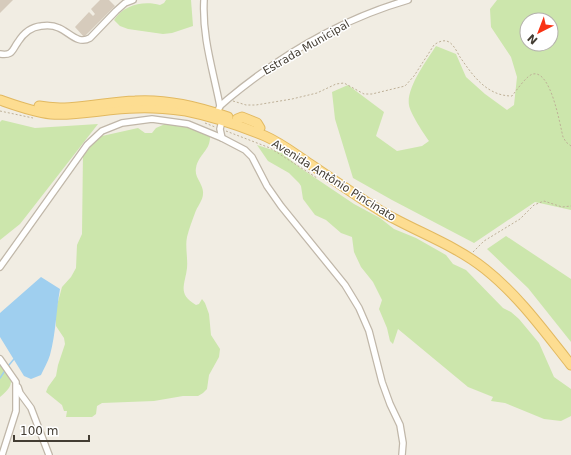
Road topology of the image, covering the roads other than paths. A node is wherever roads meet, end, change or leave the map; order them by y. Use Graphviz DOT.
graph roads {
  1 [pos="133,0"];
  2 [pos="204,0"];
  3 [pos="408,0"];
  4 [pos="0,54"];
  5 [pos="0,94"];
  6 [pos="0,100"];
  7 [pos="220,117"];
  8 [pos="237,122"];
  9 [pos="222,138"];
  10 [pos="0,267"];
  11 [pos="571,356"];
  12 [pos="0,359"];
  13 [pos="571,365"];
  14 [pos="16,382"];
  15 [pos="25,400"];
  16 [pos="16,402"];
  17 [pos="2,455"];
  18 [pos="49,455"];
  19 [pos="402,455"];
  1 -- 4 [label="street"];
  2 -- 7 [label="street"];
  3 -- 7 [label="street, Estrada Municipal"];
  5 -- 7 [label="main road, Avenida Antônio Pincinato"];
  6 -- 7 [label="main road, Avenida Antônio Pincinato"];
  7 -- 8 [label="main road, Avenida Antônio Pincinato"];
  7 -- 9 [label="street"];
  8 -- 11 [label="main road, Avenida Antônio Pincinato"];
  8 -- 13 [label="main road, Avenida Antônio Pincinato"];
  9 -- 10 [label="street"];
  9 -- 19 [label="street"];
  12 -- 14 [label="street"];
  14 -- 15 [label="street"];
  14 -- 16 [label="street"];
  15 -- 16 [label="street"];
  15 -- 18 [label="street"];
  16 -- 17 [label="street"];
}
